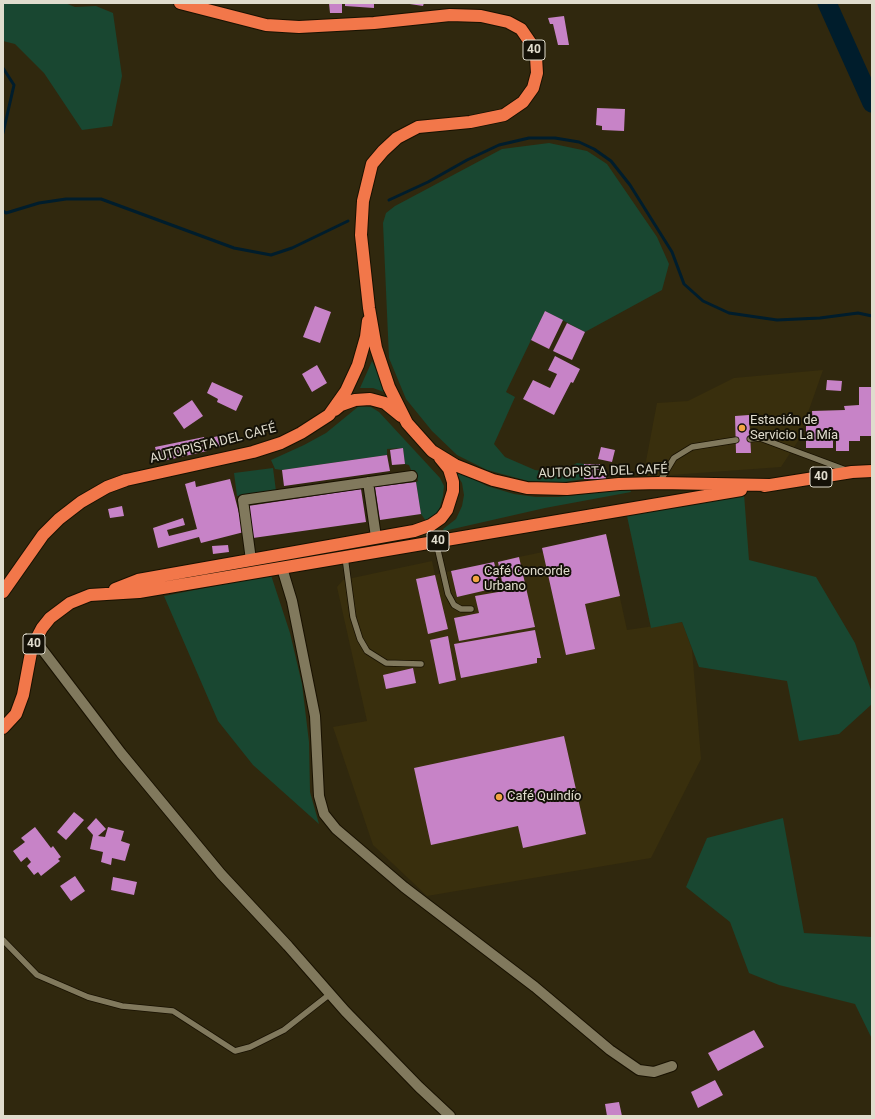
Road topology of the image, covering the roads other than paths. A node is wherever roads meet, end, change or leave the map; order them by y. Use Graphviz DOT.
graph roads {
  1 [pos="180,3"];
  2 [pos="369,308"];
  3 [pos="329,415"];
  4 [pos="407,423"];
  5 [pos="750,439"];
  6 [pos="736,440"];
  7 [pos="432,451"];
  8 [pos="872,471"];
  9 [pos="852,472"];
  10 [pos="412,476"];
  11 [pos="368,482"];
  12 [pos="659,483"];
  13 [pos="770,485"];
  14 [pos="376,538"];
  15 [pos="436,542"];
  16 [pos="345,557"];
  17 [pos="251,560"];
  18 [pos="282,568"];
  19 [pos="3,592"];
  20 [pos="105,594"];
  21 [pos="471,609"];
  22 [pos="35,640"];
  23 [pos="421,664"];
  24 [pos="3,728"];
  25 [pos="3,940"];
  26 [pos="330,994"];
  27 [pos="672,1066"];
  28 [pos="450,1116"];
  1 -- 2 [label="highway, 40"];
  2 -- 3 [label="highway, AUTOPISTA DEL CAFÉ / 40"];
  2 -- 4 [label="highway, AUTOPISTA DEL CAFÉ / 40"];
  3 -- 4 [label="highway"];
  3 -- 19 [label="highway, AUTOPISTA DEL CAFÉ / 40"];
  4 -- 7 [label="highway, AUTOPISTA DEL CAFÉ / 40"];
  5 -- 9 [label="lane"];
  6 -- 12 [label="lane"];
  7 -- 12 [label="highway, AUTOPISTA DEL CAFÉ / 40"];
  7 -- 14 [label="highway"];
  8 -- 9 [label="highway, AUTOPISTA DEL CAFÉ / 40"];
  9 -- 13 [label="highway, AUTOPISTA DEL CAFÉ / 40"];
  10 -- 11 [label="street"];
  11 -- 14 [label="street"];
  11 -- 17 [label="street"];
  12 -- 13 [label="highway, AUTOPISTA DEL CAFÉ / 40"];
  13 -- 15 [label="highway, AUTOPISTA DEL CAFÉ / 40"];
  14 -- 17 [label="highway"];
  15 -- 16 [label="highway, AUTOPISTA DEL CAFÉ / 40"];
  15 -- 21 [label="lane"];
  16 -- 18 [label="highway, AUTOPISTA DEL CAFÉ / 40"];
  16 -- 23 [label="lane"];
  17 -- 20 [label="highway"];
  18 -- 20 [label="highway, AUTOPISTA DEL CAFÉ / 40"];
  18 -- 27 [label="street"];
  20 -- 22 [label="highway, AUTOPISTA DEL CAFÉ / 40"];
  22 -- 24 [label="highway, AUTOPISTA DEL CAFÉ / 40"];
  22 -- 26 [label="street"];
  25 -- 26 [label="lane"];
  26 -- 28 [label="street"];
}
